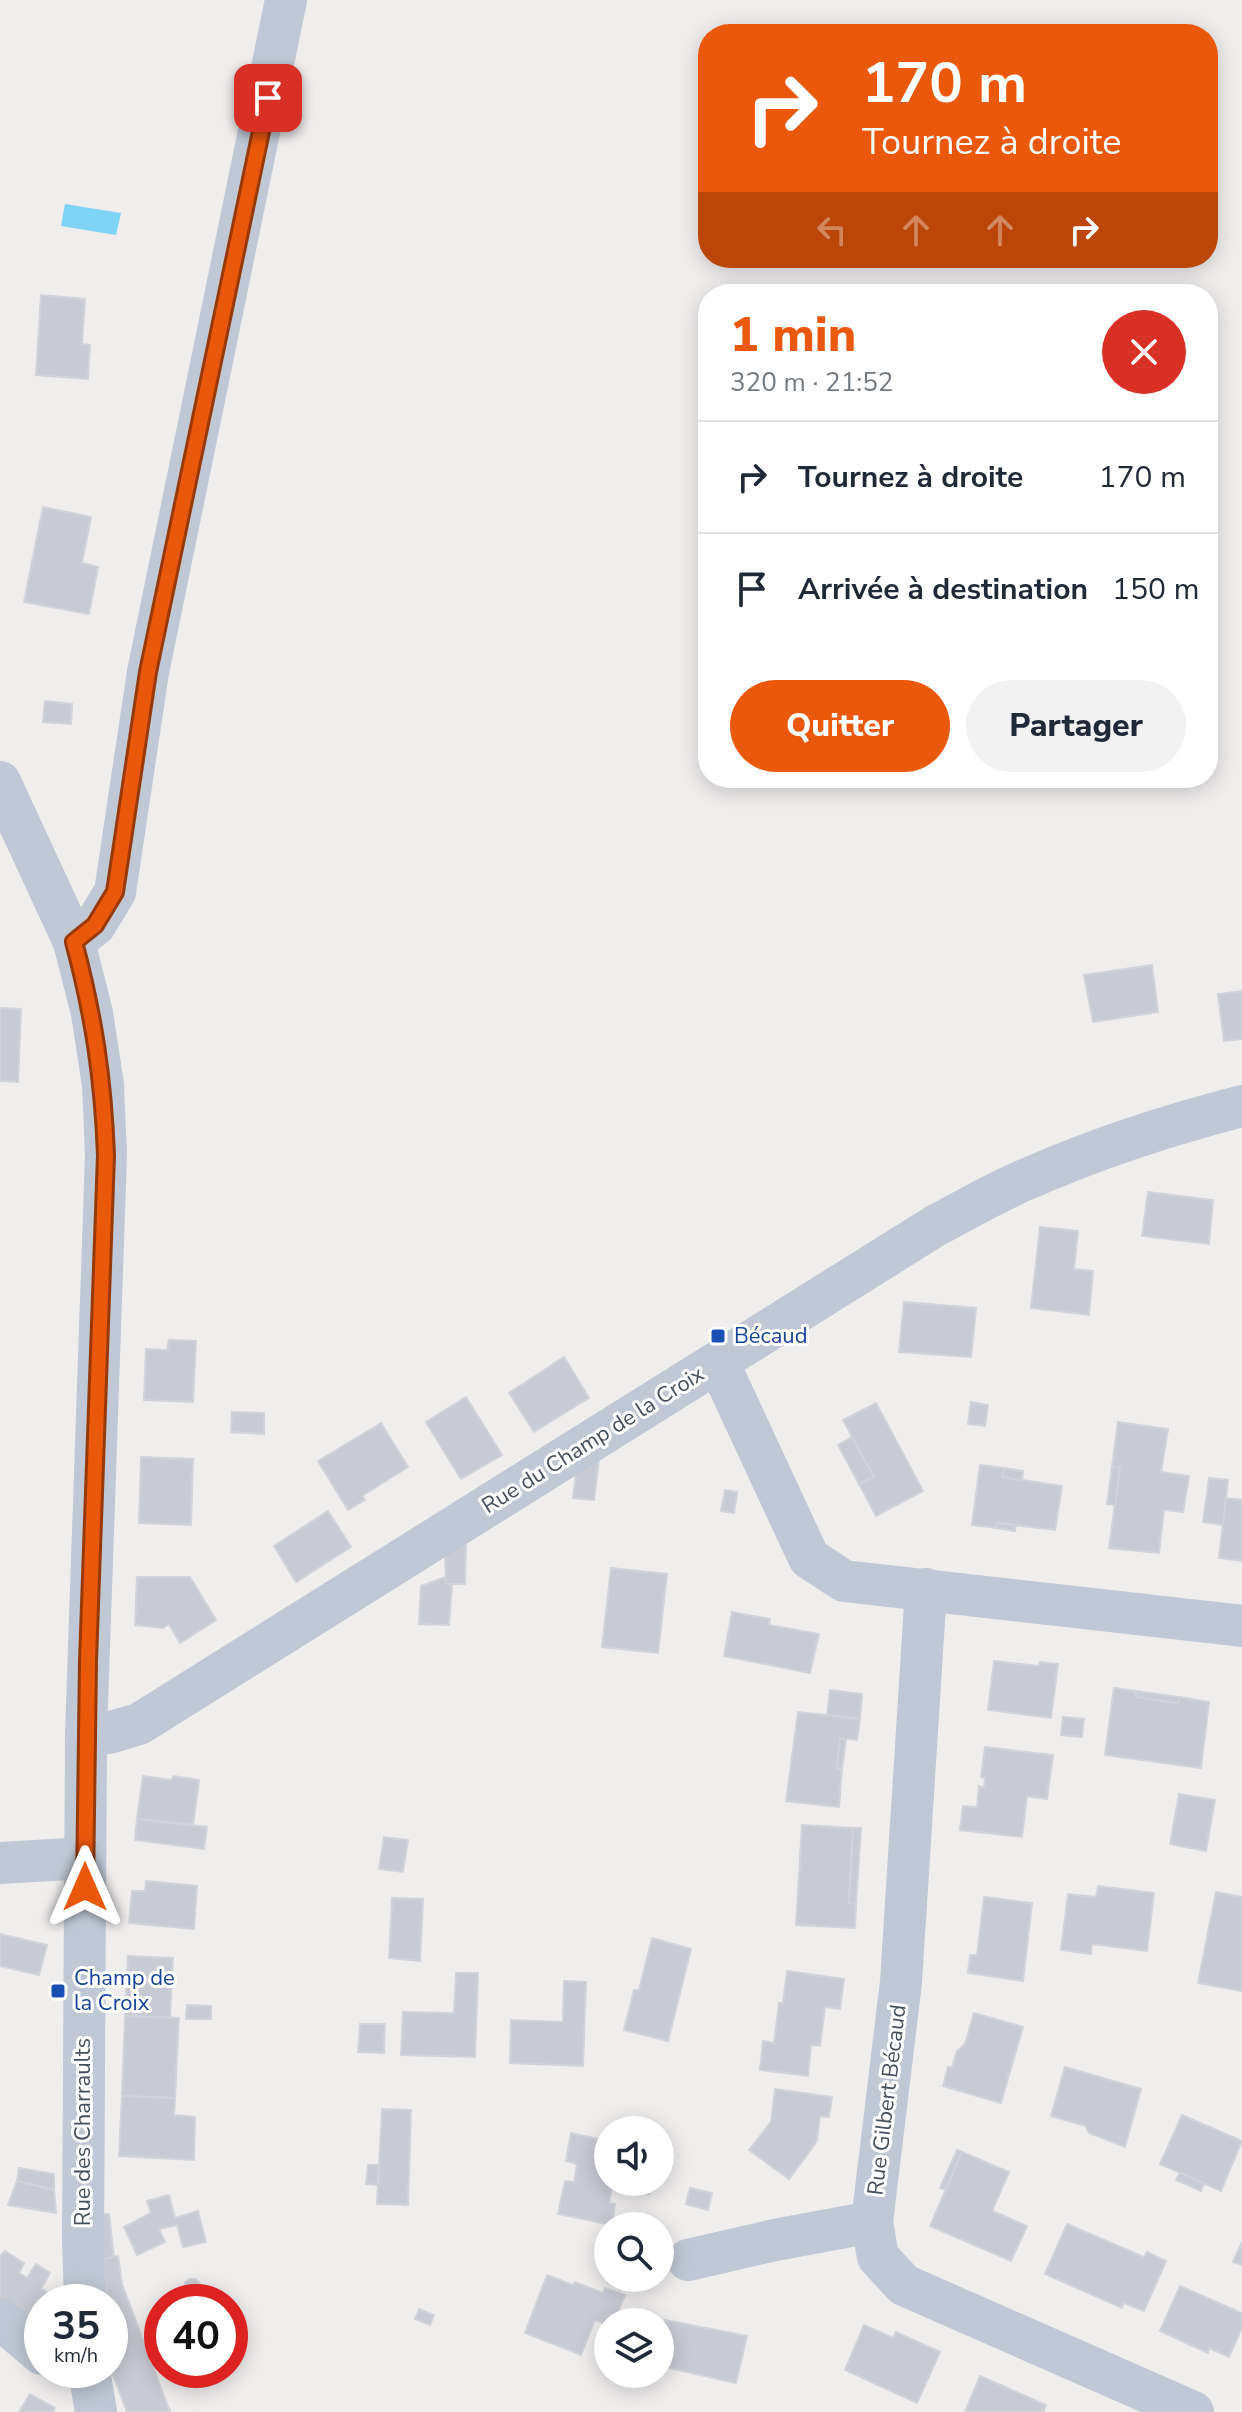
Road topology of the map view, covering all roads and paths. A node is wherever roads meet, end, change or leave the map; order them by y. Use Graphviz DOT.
graph roads {
  1 [pos="286,0"];
  2 [pos="0,782"];
  3 [pos="74,942"];
  4 [pos="1242,1106"];
  5 [pos="718,1362"];
  6 [pos="926,1589"];
  7 [pos="1242,1626"];
  8 [pos="86,1734"];
  9 [pos="85,1858"];
  10 [pos="0,1863"];
  11 [pos="872,2222"];
  12 [pos="688,2260"];
  13 [pos="84,2284"];
  14 [pos="0,2319"];
  15 [pos="24,2339"];
  16 [pos="1193,2412"];
  1 -- 3 [label="street"];
  2 -- 3 [label="street, Rue des Charraults"];
  3 -- 8 [label="street, Rue des Charraults"];
  4 -- 5 [label="street, Rue du Champ de la Croix"];
  5 -- 6 [label="street"];
  5 -- 8 [label="street, Rue du Champ de la Croix"];
  6 -- 7 [label="street"];
  6 -- 11 [label="street, Rue Gilbert Bécaud"];
  8 -- 9 [label="street, Rue des Charraults"];
  9 -- 10 [label="street"];
  9 -- 13 [label="street, Rue des Charraults"];
  11 -- 12 [label="street"];
  11 -- 16 [label="street, Rue Gilbert Bécaud"];
  14 -- 15 [label="street"];
}
